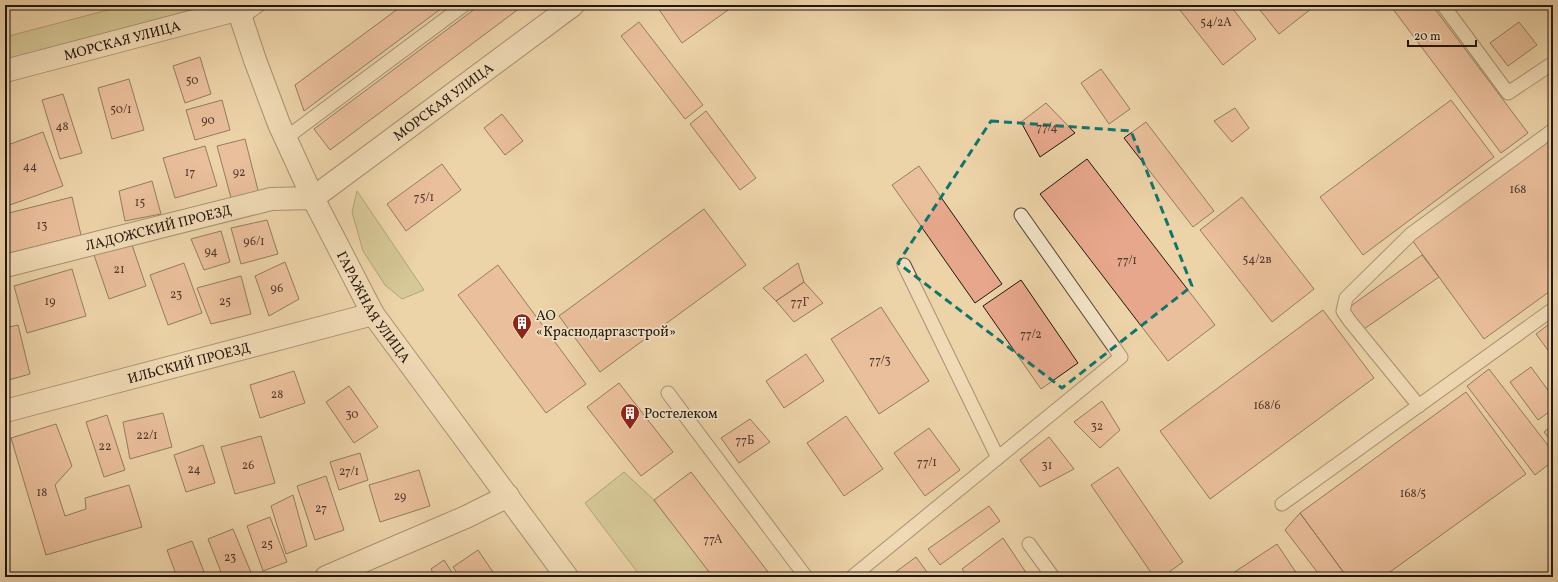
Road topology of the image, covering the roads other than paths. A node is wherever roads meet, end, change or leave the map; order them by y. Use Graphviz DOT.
graph roads {
  1 [pos="464,5"];
  2 [pos="573,5"];
  3 [pos="1443,5"];
  4 [pos="245,9"];
  5 [pos="1553,63"];
  6 [pos="5,71"];
  7 [pos="1553,130"];
  8 [pos="286,138"];
  9 [pos="313,198"];
  10 [pos="1021,215"];
  11 [pos="904,265"];
  12 [pos="5,266"];
  13 [pos="1553,309"];
  14 [pos="373,314"];
  15 [pos="668,392"];
  16 [pos="1419,406"];
  17 [pos="5,411"];
  18 [pos="998,458"];
  19 [pos="508,496"];
  20 [pos="1282,504"];
  21 [pos="1028,544"];
  22 [pos="326,577"];
  23 [pos="567,577"];
  24 [pos="806,577"];
  25 [pos="852,577"];
  26 [pos="1053,577"];
  1 -- 8 [label="lane"];
  2 -- 9 [label="street, МОРСКАЯ УЛИЦА"];
  3 -- 5 [label="lane"];
  4 -- 6 [label="street, МОРСКАЯ УЛИЦА"];
  4 -- 8 [label="street, ГАРАЖНАЯ УЛИЦА"];
  7 -- 16 [label="lane"];
  8 -- 9 [label="street, ГАРАЖНАЯ УЛИЦА"];
  9 -- 12 [label="street, ЛАДОЖСКИЙ ПРОЕЗД"];
  9 -- 14 [label="street, ГАРАЖНАЯ УЛИЦА"];
  10 -- 18 [label="lane"];
  11 -- 18 [label="lane"];
  13 -- 16 [label="lane"];
  14 -- 17 [label="street, ИЛЬСКИЙ ПРОЕЗД"];
  14 -- 19 [label="street, ГАРАЖНАЯ УЛИЦА"];
  15 -- 24 [label="lane"];
  16 -- 20 [label="lane"];
  18 -- 25 [label="lane"];
  19 -- 22 [label="street"];
  19 -- 23 [label="street, ГАРАЖНАЯ УЛИЦА"];
  21 -- 26 [label="lane"];
}
